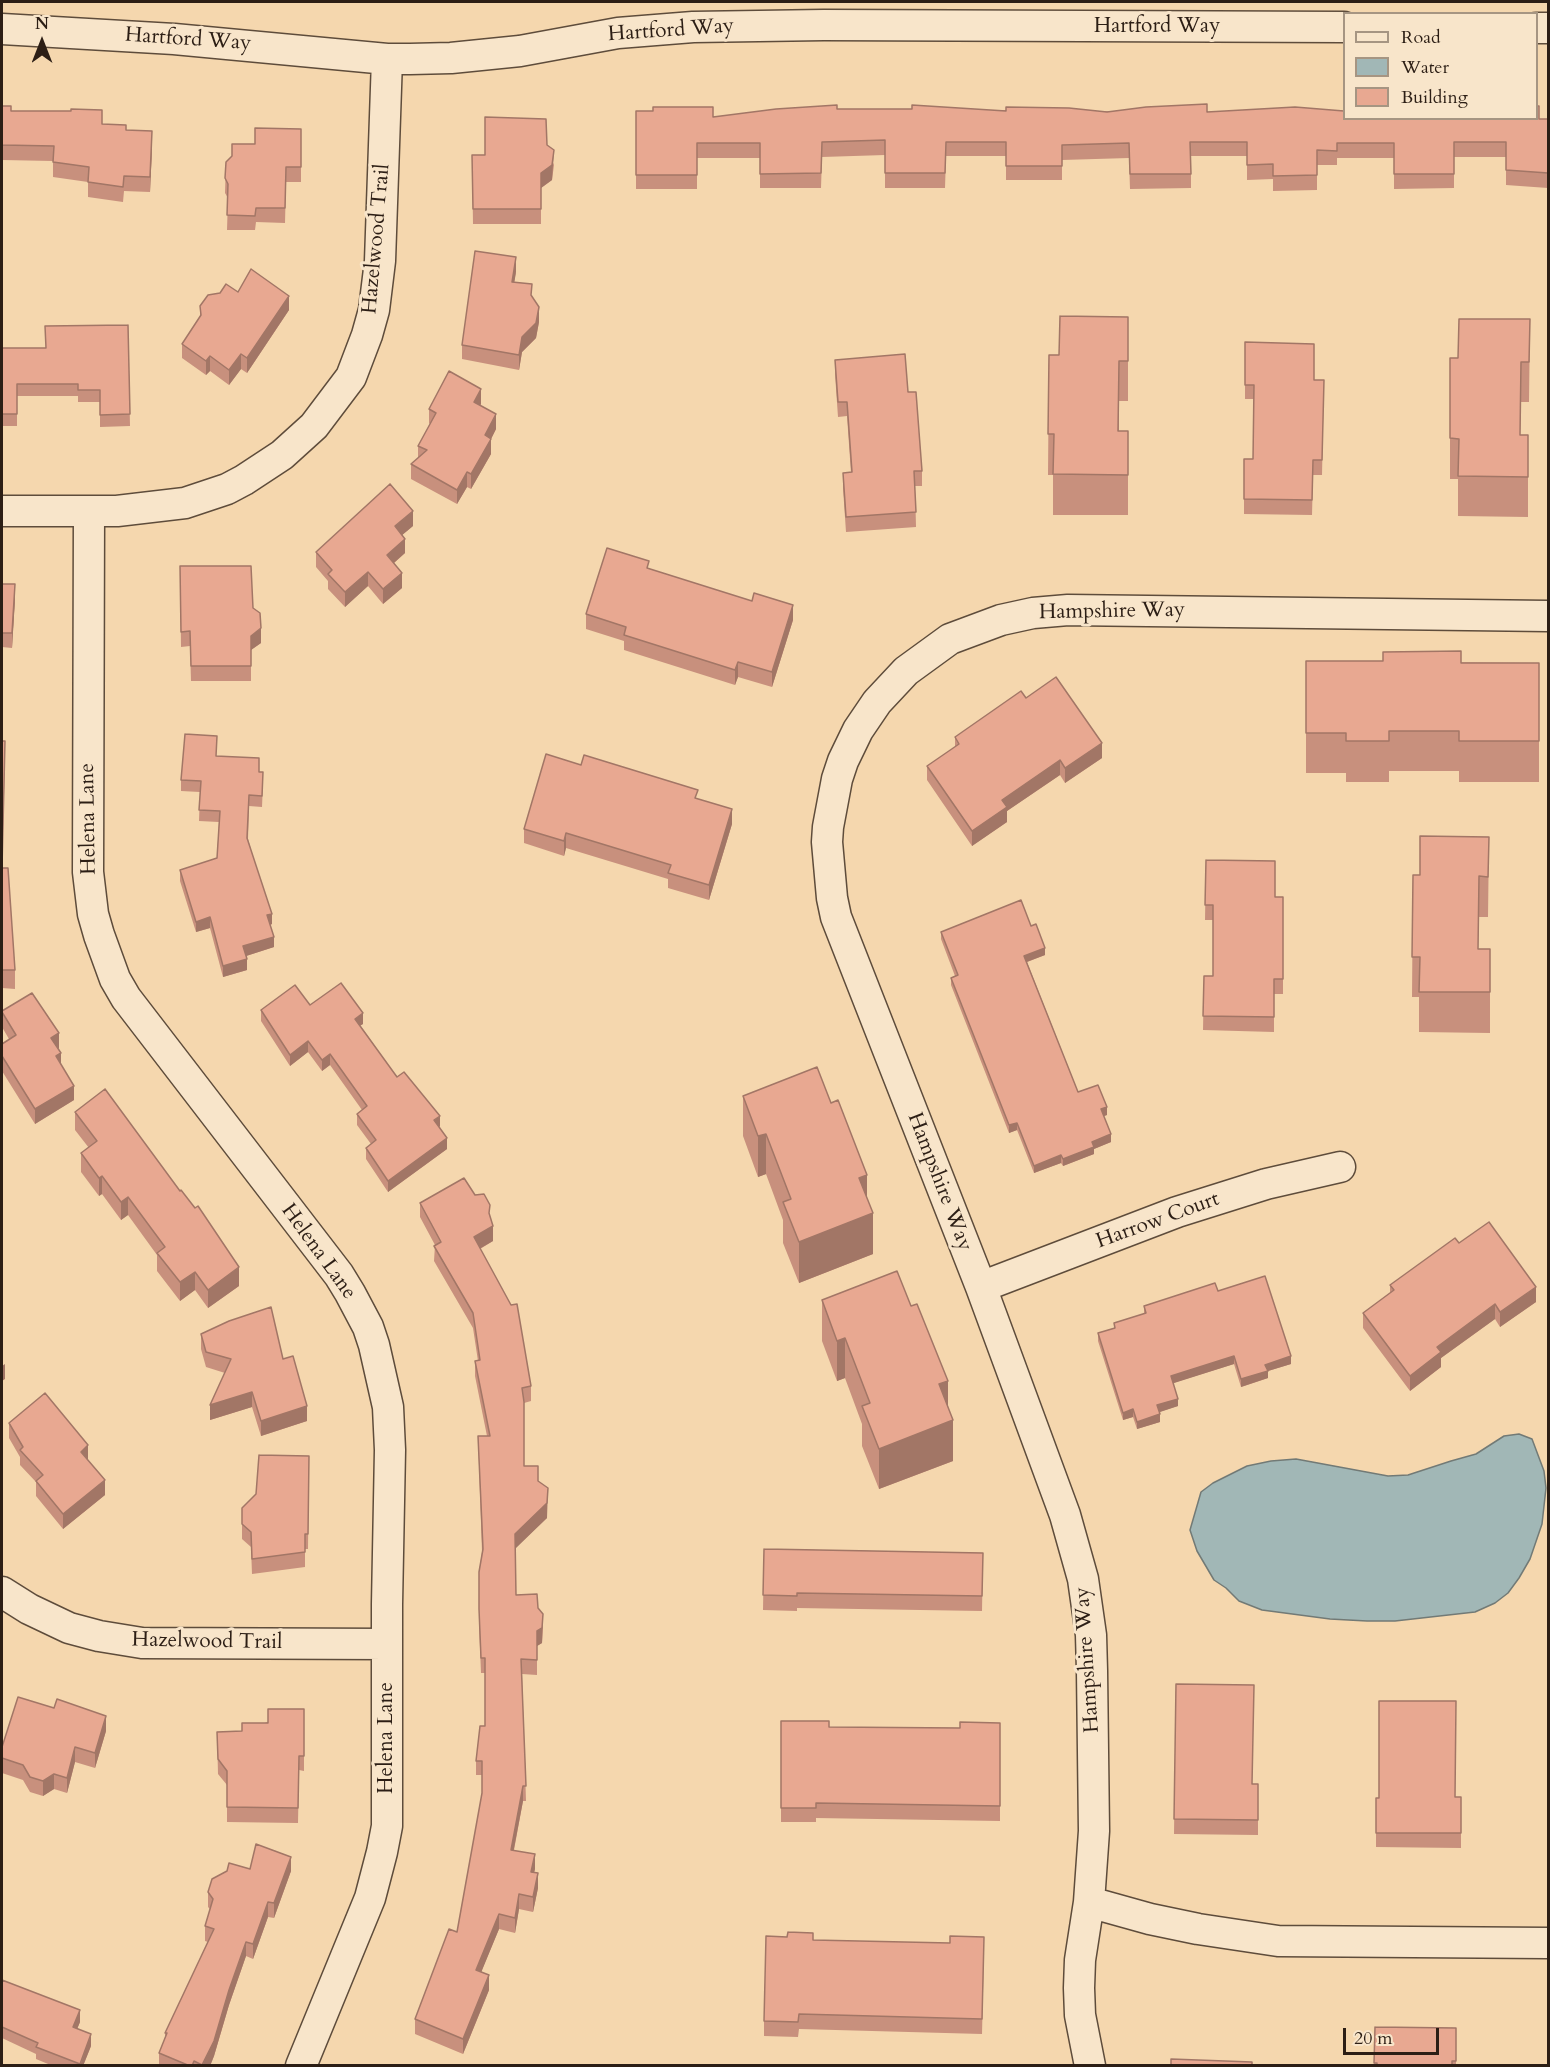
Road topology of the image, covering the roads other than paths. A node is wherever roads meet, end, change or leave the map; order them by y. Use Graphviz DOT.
graph roads {
  1 [pos="1042,14"];
  2 [pos="1343,27"];
  3 [pos="2,29"];
  4 [pos="387,59"];
  5 [pos="2,511"];
  6 [pos="89,511"];
  7 [pos="1548,616"];
  8 [pos="1340,1167"];
  9 [pos="981,1287"];
  10 [pos="2,1592"];
  11 [pos="387,1644"];
  12 [pos="1089,1902"];
  13 [pos="1548,1943"];
  14 [pos="301,2066"];
  15 [pos="1090,2066"];
  1 -- 2 [label="street, Hartford Way"];
  1 -- 4 [label="street, Hartford Way"];
  3 -- 4 [label="street, Hartford Way"];
  4 -- 6 [label="street, Hazelwood Trail"];
  5 -- 6 [label="street, Hazelwood Trail"];
  6 -- 11 [label="street, Helena Lane"];
  7 -- 9 [label="street, Hampshire Way"];
  8 -- 9 [label="street, Harrow Court"];
  9 -- 12 [label="street, Hampshire Way"];
  10 -- 11 [label="street, Hazelwood Trail"];
  11 -- 14 [label="street, Helena Lane"];
  12 -- 13 [label="street"];
  12 -- 15 [label="street, Hampshire Way"];
}
